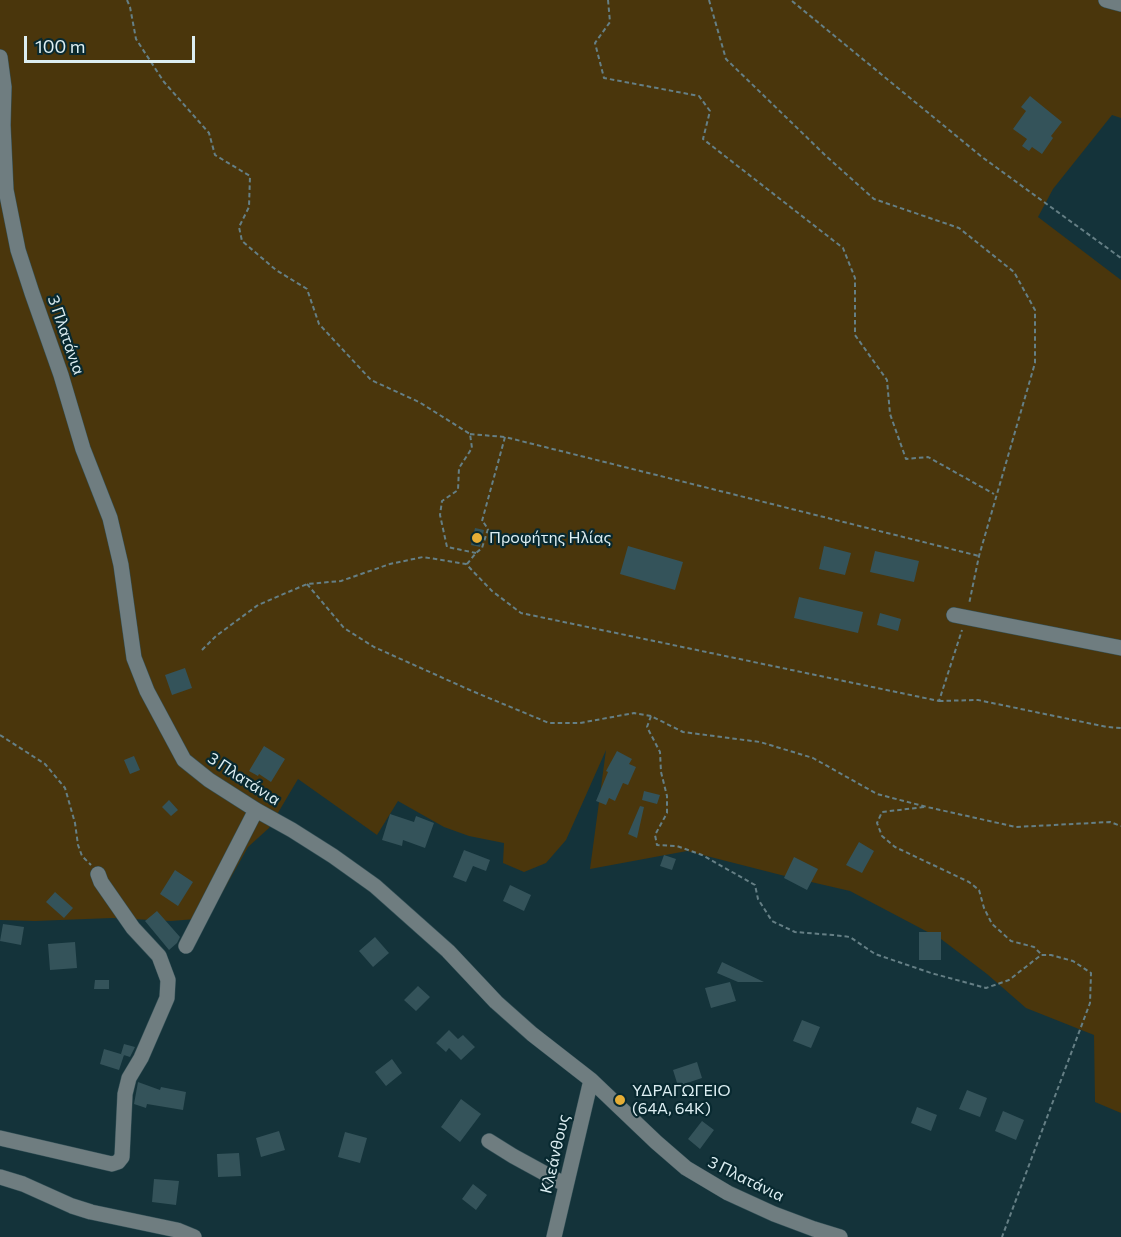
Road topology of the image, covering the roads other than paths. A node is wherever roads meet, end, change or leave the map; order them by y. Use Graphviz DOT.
graph roads {
  1 [pos="1106,0"];
  2 [pos="1121,4"];
  3 [pos="0,57"];
  4 [pos="960,616"];
  5 [pos="1121,648"];
  6 [pos="256,810"];
  7 [pos="98,874"];
  8 [pos="186,946"];
  9 [pos="591,1080"];
  10 [pos="0,1138"];
  11 [pos="489,1141"];
  12 [pos="0,1177"];
  13 [pos="566,1185"];
  14 [pos="194,1237"];
  15 [pos="554,1237"];
  16 [pos="840,1237"];
  1 -- 2 [label="street"];
  3 -- 6 [label="street, 3 Πλατάνια"];
  4 -- 5 [label="street"];
  6 -- 8 [label="street"];
  6 -- 9 [label="street, 3 Πλατάνια"];
  7 -- 10 [label="street"];
  9 -- 13 [label="street, Κλεάνθους"];
  9 -- 16 [label="street, 3 Πλατάνια"];
  11 -- 13 [label="street"];
  12 -- 14 [label="street"];
  13 -- 15 [label="street, Κλεάνθους"];
}
